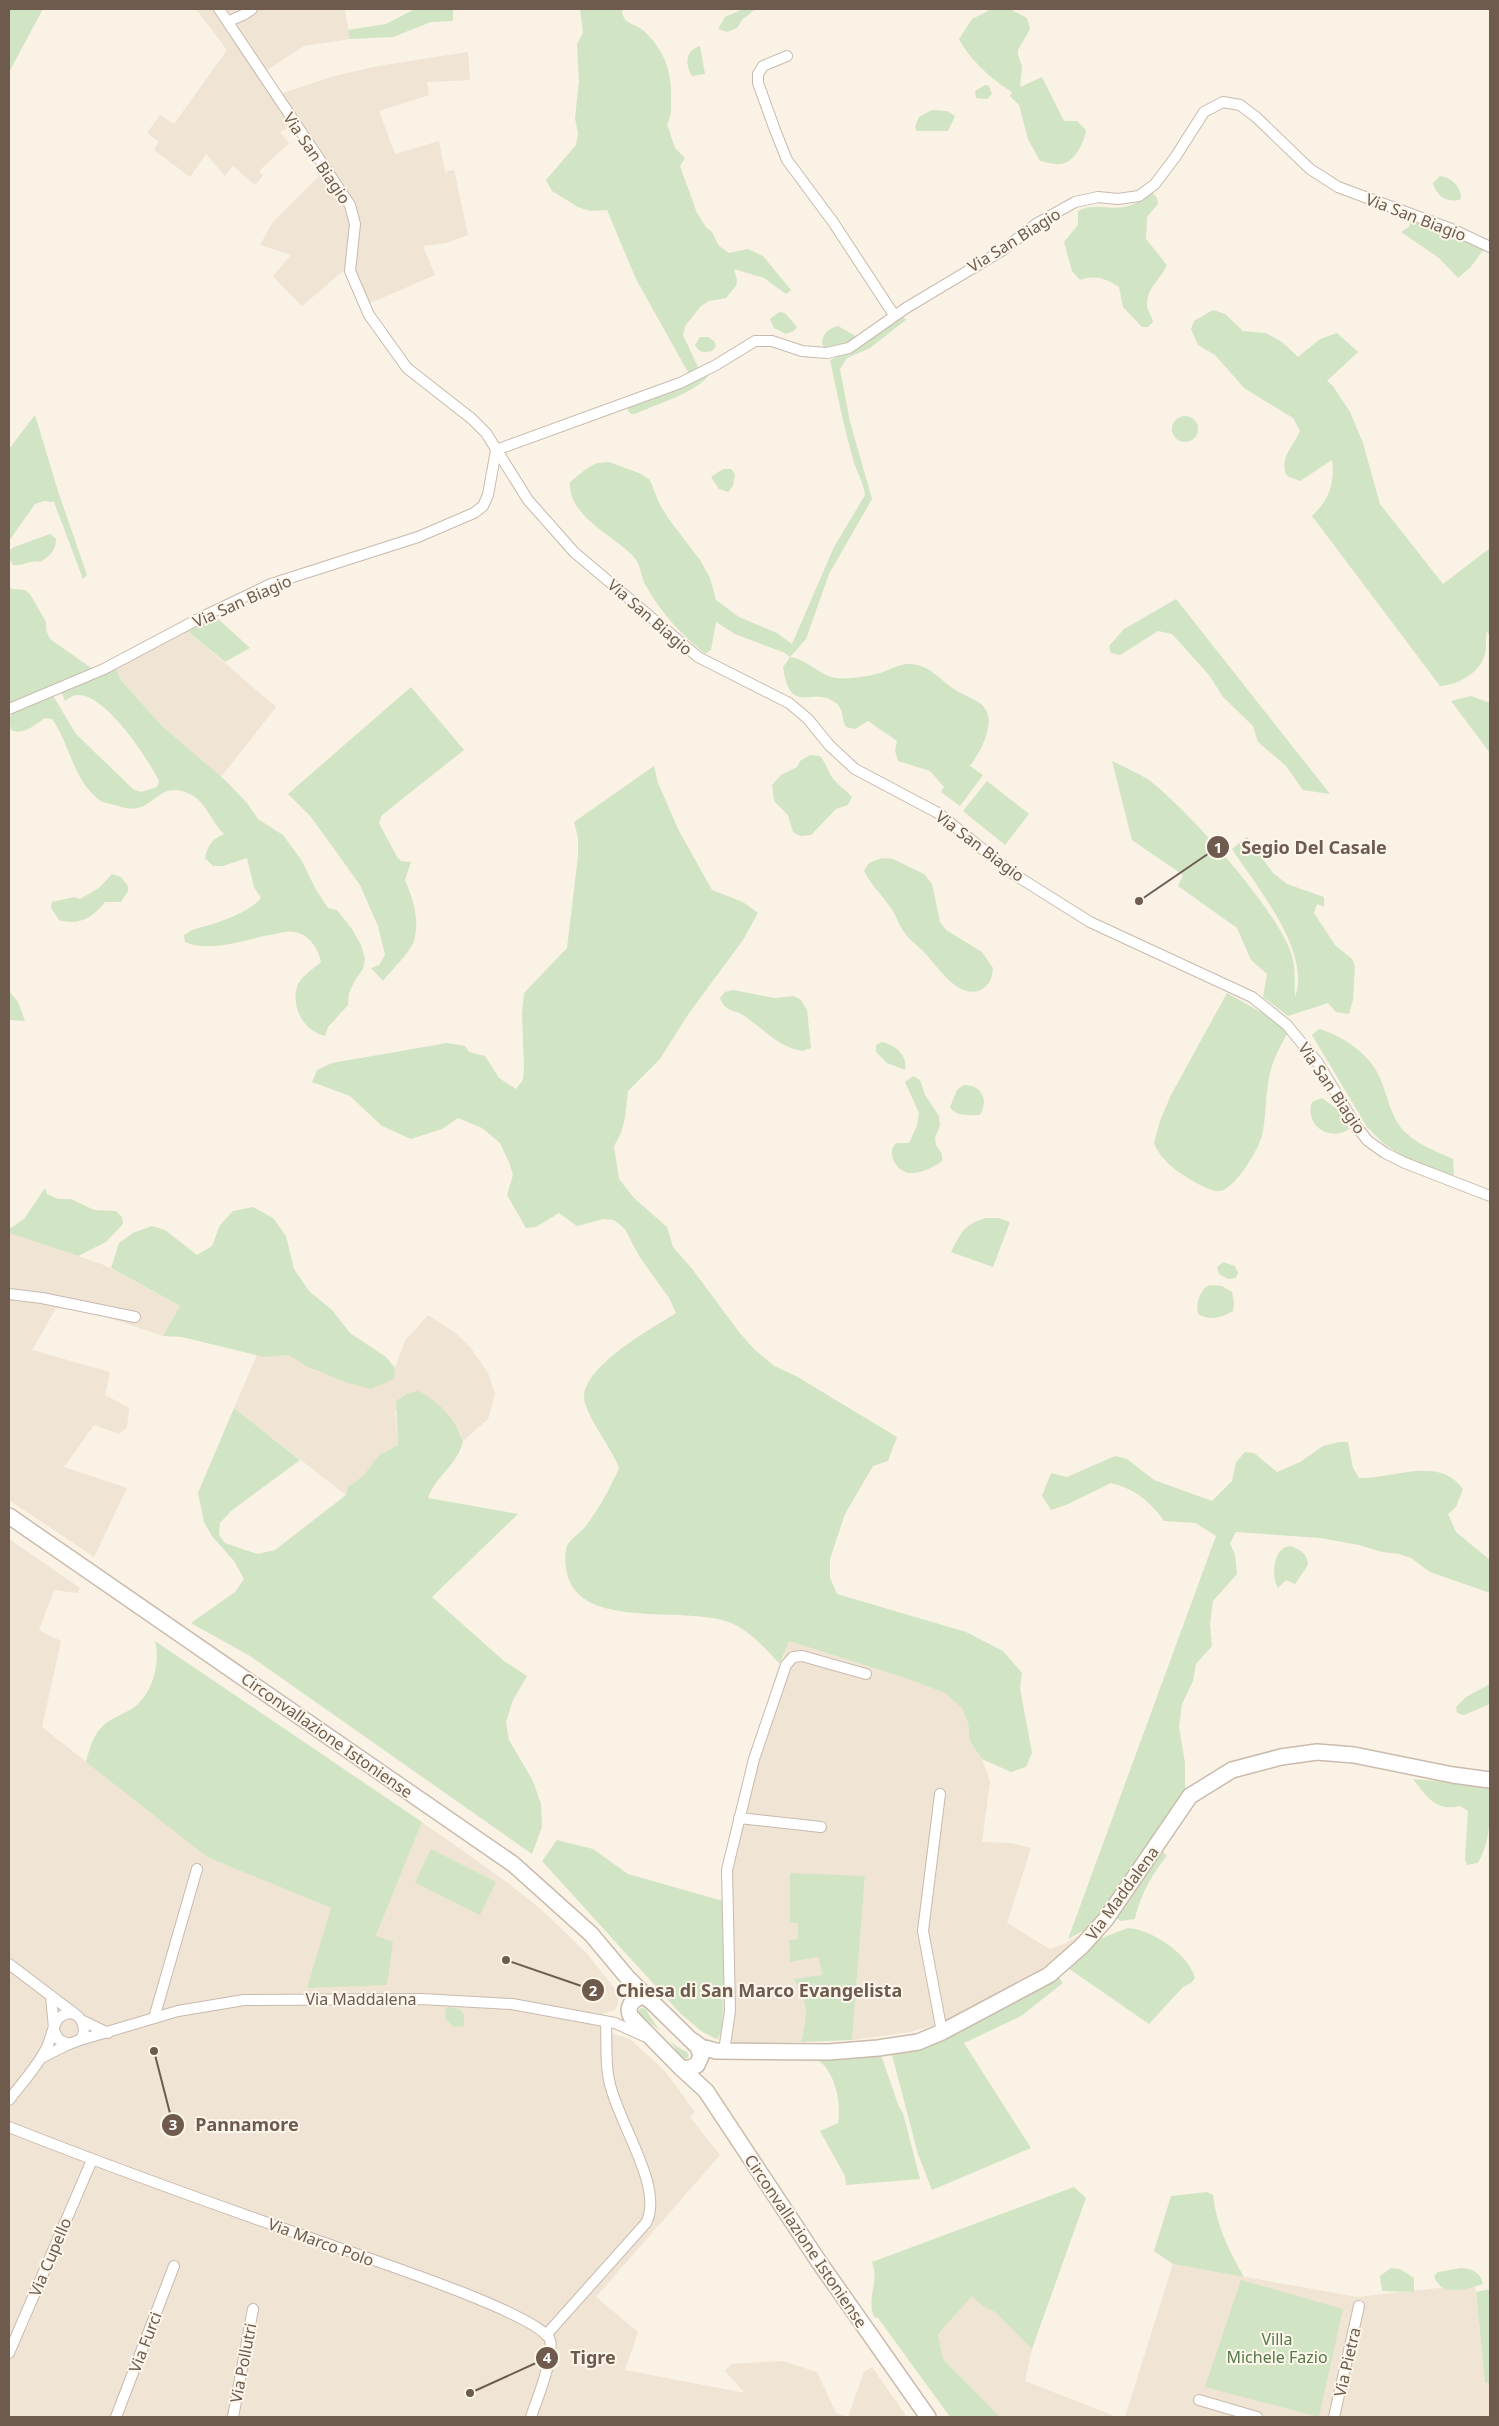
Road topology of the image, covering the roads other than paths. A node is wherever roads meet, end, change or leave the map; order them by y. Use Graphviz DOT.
graph roads {
  1 [pos="219,9"];
  2 [pos="252,9"];
  3 [pos="229,21"];
  4 [pos="787,56"];
  5 [pos="1490,247"];
  6 [pos="894,316"];
  7 [pos="496,450"];
  8 [pos="9,709"];
  9 [pos="1490,1196"];
  10 [pos="9,1294"];
  11 [pos="136,1318"];
  12 [pos="9,1516"];
  13 [pos="866,1674"];
  14 [pos="1490,1780"];
  15 [pos="940,1794"];
  16 [pos="739,1818"];
  17 [pos="821,1828"];
  18 [pos="197,1869"];
  19 [pos="9,1964"];
  20 [pos="627,1977"];
  21 [pos="51,1996"];
  22 [pos="651,2001"];
  23 [pos="630,2007"];
  24 [pos="79,2018"];
  25 [pos="154,2018"];
  26 [pos="610,2023"];
  27 [pos="54,2029"];
  28 [pos="108,2032"];
  29 [pos="942,2032"];
  30 [pos="80,2040"];
  31 [pos="693,2041"];
  32 [pos="69,2044"];
  33 [pos="656,2044"];
  34 [pos="720,2051"];
  35 [pos="41,2059"];
  36 [pos="699,2062"];
  37 [pos="682,2068"];
  38 [pos="706,2091"];
  39 [pos="9,2100"];
  40 [pos="9,2127"];
  41 [pos="92,2160"];
  42 [pos="174,2266"];
  43 [pos="1360,2306"];
  44 [pos="254,2309"];
  45 [pos="546,2335"];
  46 [pos="9,2353"];
  47 [pos="1199,2400"];
  48 [pos="116,2417"];
  49 [pos="233,2417"];
  50 [pos="531,2417"];
  51 [pos="928,2417"];
  52 [pos="1256,2417"];
  53 [pos="1334,2417"];
  1 -- 3 [label="street, Via San Biagio"];
  2 -- 3 [label="street"];
  3 -- 7 [label="street, Via San Biagio"];
  4 -- 6 [label="street"];
  5 -- 6 [label="street, Via San Biagio"];
  6 -- 7 [label="street, Via San Biagio"];
  7 -- 8 [label="street, Via San Biagio"];
  7 -- 9 [label="street, Via San Biagio"];
  10 -- 11 [label="street"];
  12 -- 20 [label="main road, Circonvallazione Istoniense"];
  13 -- 16 [label="street"];
  14 -- 29 [label="main road, Via Maddalena"];
  15 -- 29 [label="street"];
  16 -- 17 [label="street"];
  16 -- 34 [label="street"];
  18 -- 25 [label="street"];
  19 -- 21 [label="street"];
  20 -- 22 [label="main road, Circonvallazione Istoniense"];
  20 -- 23 [label="main road"];
  21 -- 24 [label="street"];
  21 -- 27 [label="street"];
  22 -- 23 [label="main road"];
  22 -- 31 [label="main road, Circonvallazione Istoniense"];
  23 -- 26 [label="street"];
  23 -- 33 [label="main road, Circonvallazione Istoniense"];
  24 -- 27 [label="street"];
  24 -- 28 [label="street"];
  24 -- 30 [label="street"];
  25 -- 26 [label="street, Via Maddalena"];
  25 -- 28 [label="street, Via Maddalena"];
  26 -- 33 [label="street, Via Maddalena"];
  26 -- 45 [label="street"];
  27 -- 32 [label="street"];
  27 -- 35 [label="street"];
  28 -- 30 [label="street, Via Maddalena"];
  29 -- 34 [label="main road, Via Maddalena"];
  30 -- 32 [label="street"];
  31 -- 34 [label="main road, Via Maddalena"];
  31 -- 36 [label="main road"];
  32 -- 35 [label="street"];
  33 -- 37 [label="main road, Circonvallazione Istoniense"];
  34 -- 36 [label="main road"];
  35 -- 39 [label="street"];
  36 -- 37 [label="main road"];
  36 -- 38 [label="main road"];
  37 -- 38 [label="main road, Circonvallazione Istoniense"];
  38 -- 51 [label="main road, Circonvallazione Istoniense"];
  40 -- 41 [label="street, Via Marco Polo"];
  41 -- 45 [label="street, Via Marco Polo"];
  41 -- 46 [label="street, Via Cupello"];
  42 -- 48 [label="street, Via Furci"];
  43 -- 53 [label="street, Via Pietra"];
  44 -- 49 [label="street, Via Pollutri"];
  45 -- 50 [label="street"];
  47 -- 52 [label="street"];
}
